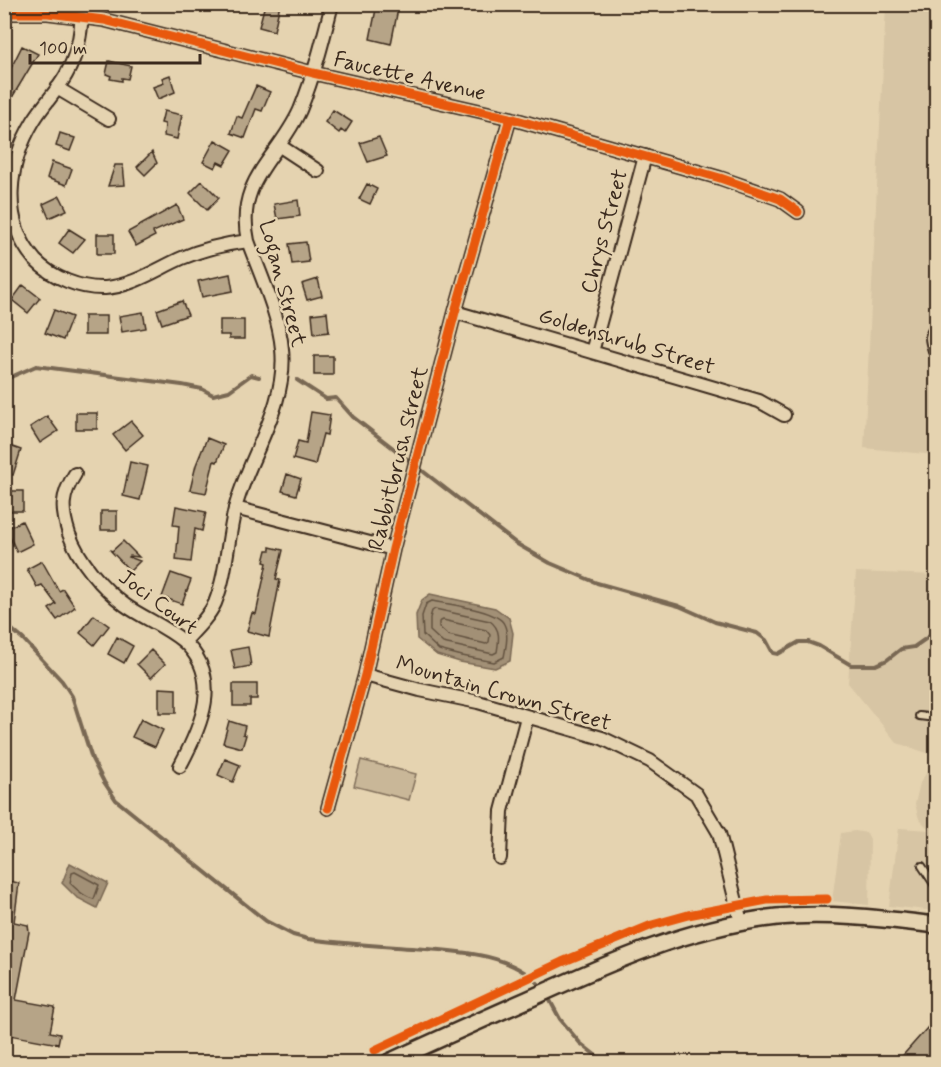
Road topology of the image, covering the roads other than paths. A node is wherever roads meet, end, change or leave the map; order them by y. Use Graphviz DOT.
graph roads {
  1 [pos="332,4"];
  2 [pos="81,10"];
  3 [pos="4,13"];
  4 [pos="313,73"];
  5 [pos="57,88"];
  6 [pos="510,118"];
  7 [pos="109,119"];
  8 [pos="280,146"];
  9 [pos="645,156"];
  10 [pos="318,171"];
  11 [pos="798,212"];
  12 [pos="248,241"];
  13 [pos="455,312"];
  14 [pos="936,325"];
  15 [pos="592,352"];
  16 [pos="936,353"];
  17 [pos="784,415"];
  18 [pos="75,474"];
  19 [pos="235,508"];
  20 [pos="393,549"];
  21 [pos="184,642"];
  22 [pos="365,675"];
  23 [pos="919,716"];
  24 [pos="527,717"];
  25 [pos="936,718"];
  26 [pos="180,766"];
  27 [pos="328,808"];
  28 [pos="500,858"];
  29 [pos="922,866"];
  30 [pos="936,887"];
  31 [pos="741,922"];
  32 [pos="936,925"];
  33 [pos="54,1062"];
  34 [pos="77,1062"];
  35 [pos="390,1062"];
  1 -- 4 [label="street, Logan Street"];
  2 -- 3 [label="street, Faucette Avenue"];
  2 -- 4 [label="street, Faucette Avenue"];
  2 -- 5 [label="street"];
  4 -- 6 [label="street, Faucette Avenue"];
  4 -- 8 [label="street, Logan Street"];
  5 -- 7 [label="street"];
  5 -- 12 [label="street"];
  6 -- 9 [label="street, Faucette Avenue"];
  6 -- 13 [label="street, Rabbitbrush Street"];
  8 -- 10 [label="street"];
  8 -- 12 [label="street, Logan Street"];
  9 -- 11 [label="street, Faucette Avenue"];
  9 -- 15 [label="street, Chrys Street"];
  12 -- 19 [label="street, Logan Street"];
  13 -- 15 [label="street, Goldenshrub Street"];
  13 -- 20 [label="street, Rabbitbrush Street"];
  14 -- 16 [label="lane"];
  15 -- 17 [label="street, Goldenshrub Street"];
  18 -- 21 [label="street, Joci Court"];
  19 -- 20 [label="street"];
  19 -- 21 [label="street, Logan Street"];
  20 -- 22 [label="street, Rabbitbrush Street"];
  21 -- 26 [label="street, Joci Court"];
  22 -- 24 [label="street, Mountain Crown Street"];
  22 -- 27 [label="street, Rabbitbrush Street"];
  23 -- 25 [label="lane"];
  24 -- 28 [label="street"];
  24 -- 31 [label="street, Mountain Crown Street"];
  29 -- 30 [label="lane"];
  31 -- 32 [label="street"];
  31 -- 35 [label="street"];
  33 -- 34 [label="lane"];
}
